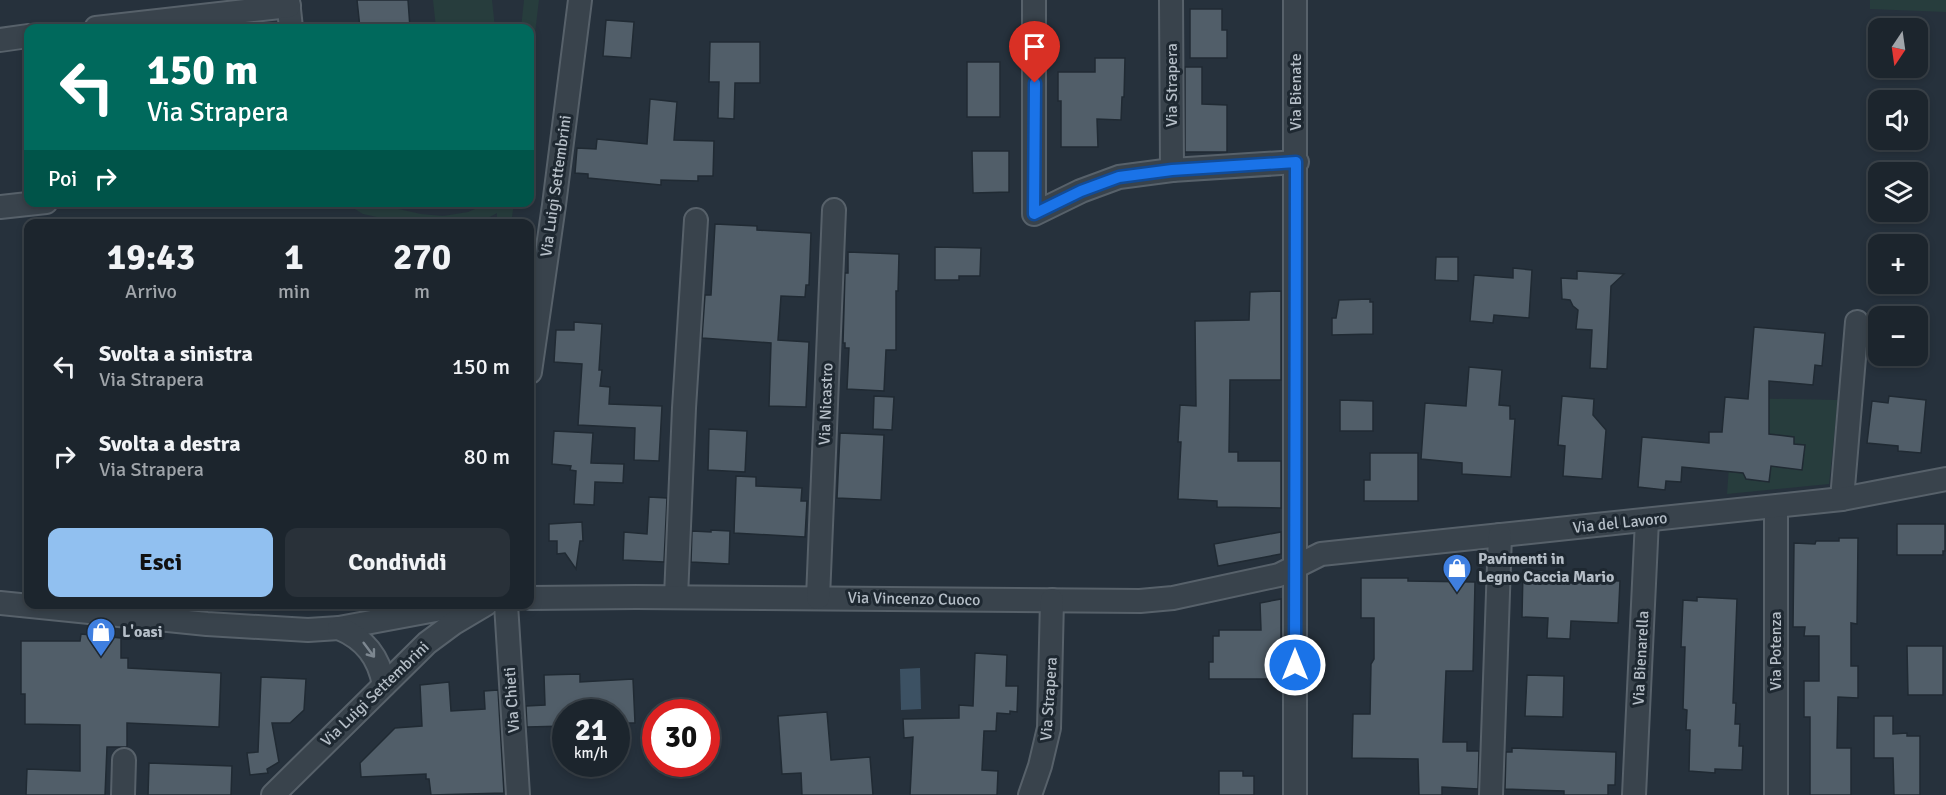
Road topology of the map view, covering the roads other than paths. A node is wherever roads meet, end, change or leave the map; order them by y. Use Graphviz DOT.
graph roads {
  1 [pos="580,0"];
  2 [pos="1034,0"];
  3 [pos="1171,0"];
  4 [pos="1296,0"];
  5 [pos="288,3"];
  6 [pos="127,24"];
  7 [pos="291,24"];
  8 [pos="24,37"];
  9 [pos="0,40"];
  10 [pos="1296,162"];
  11 [pos="1172,170"];
  12 [pos="24,204"];
  13 [pos="0,207"];
  14 [pos="834,210"];
  15 [pos="696,220"];
  16 [pos="1857,322"];
  17 [pos="534,328"];
  18 [pos="1946,479"];
  19 [pos="1842,499"];
  20 [pos="1776,507"];
  21 [pos="1647,520"];
  22 [pos="1500,535"];
  23 [pos="1295,568"];
  24 [pos="676,597"];
  25 [pos="534,598"];
  26 [pos="818,598"];
  27 [pos="1052,600"];
  28 [pos="0,603"];
  29 [pos="24,604"];
  30 [pos="112,609"];
  31 [pos="441,609"];
  32 [pos="477,609"];
  33 [pos="506,609"];
  34 [pos="206,614"];
  35 [pos="339,628"];
  36 [pos="384,685"];
  37 [pos="124,760"];
  38 [pos="123,795"];
  39 [pos="273,795"];
  40 [pos="518,795"];
  41 [pos="1030,795"];
  42 [pos="1295,795"];
  43 [pos="1491,795"];
  44 [pos="1634,795"];
  45 [pos="1776,795"];
  1 -- 17 [label="street, Via Luigi Settembrini"];
  2 -- 11 [label="street"];
  3 -- 11 [label="street, Via Strapera"];
  4 -- 10 [label="street, Via Bienate"];
  5 -- 6 [label="street"];
  5 -- 7 [label="street"];
  8 -- 9 [label="street"];
  10 -- 11 [label="street"];
  10 -- 23 [label="street, Via Bienate"];
  12 -- 13 [label="street"];
  14 -- 26 [label="street, Via Nicastro"];
  15 -- 24 [label="street"];
  16 -- 19 [label="street"];
  18 -- 19 [label="street, Via del Lavoro"];
  19 -- 20 [label="street, Via del Lavoro"];
  20 -- 21 [label="street, Via del Lavoro"];
  20 -- 45 [label="street, Via Potenza"];
  21 -- 22 [label="street, Via del Lavoro"];
  21 -- 44 [label="street, Via Bienarella"];
  22 -- 23 [label="street, Via del Lavoro"];
  22 -- 43 [label="street"];
  23 -- 27 [label="street, Via Vincenzo Cuoco"];
  23 -- 42 [label="street, Via Bienate"];
  24 -- 25 [label="street, Via Vincenzo Cuoco"];
  24 -- 26 [label="street, Via Vincenzo Cuoco"];
  26 -- 27 [label="street, Via Vincenzo Cuoco"];
  27 -- 41 [label="street, Via Strapera"];
  28 -- 29 [label="street"];
  30 -- 34 [label="street"];
  31 -- 35 [label="street"];
  32 -- 36 [label="street, Via Luigi Settembrini"];
  33 -- 40 [label="street, Via Chieti"];
  34 -- 35 [label="street"];
  35 -- 36 [label="street, one-way"];
  36 -- 39 [label="street, Via Luigi Settembrini"];
  37 -- 38 [label="street"];
}
